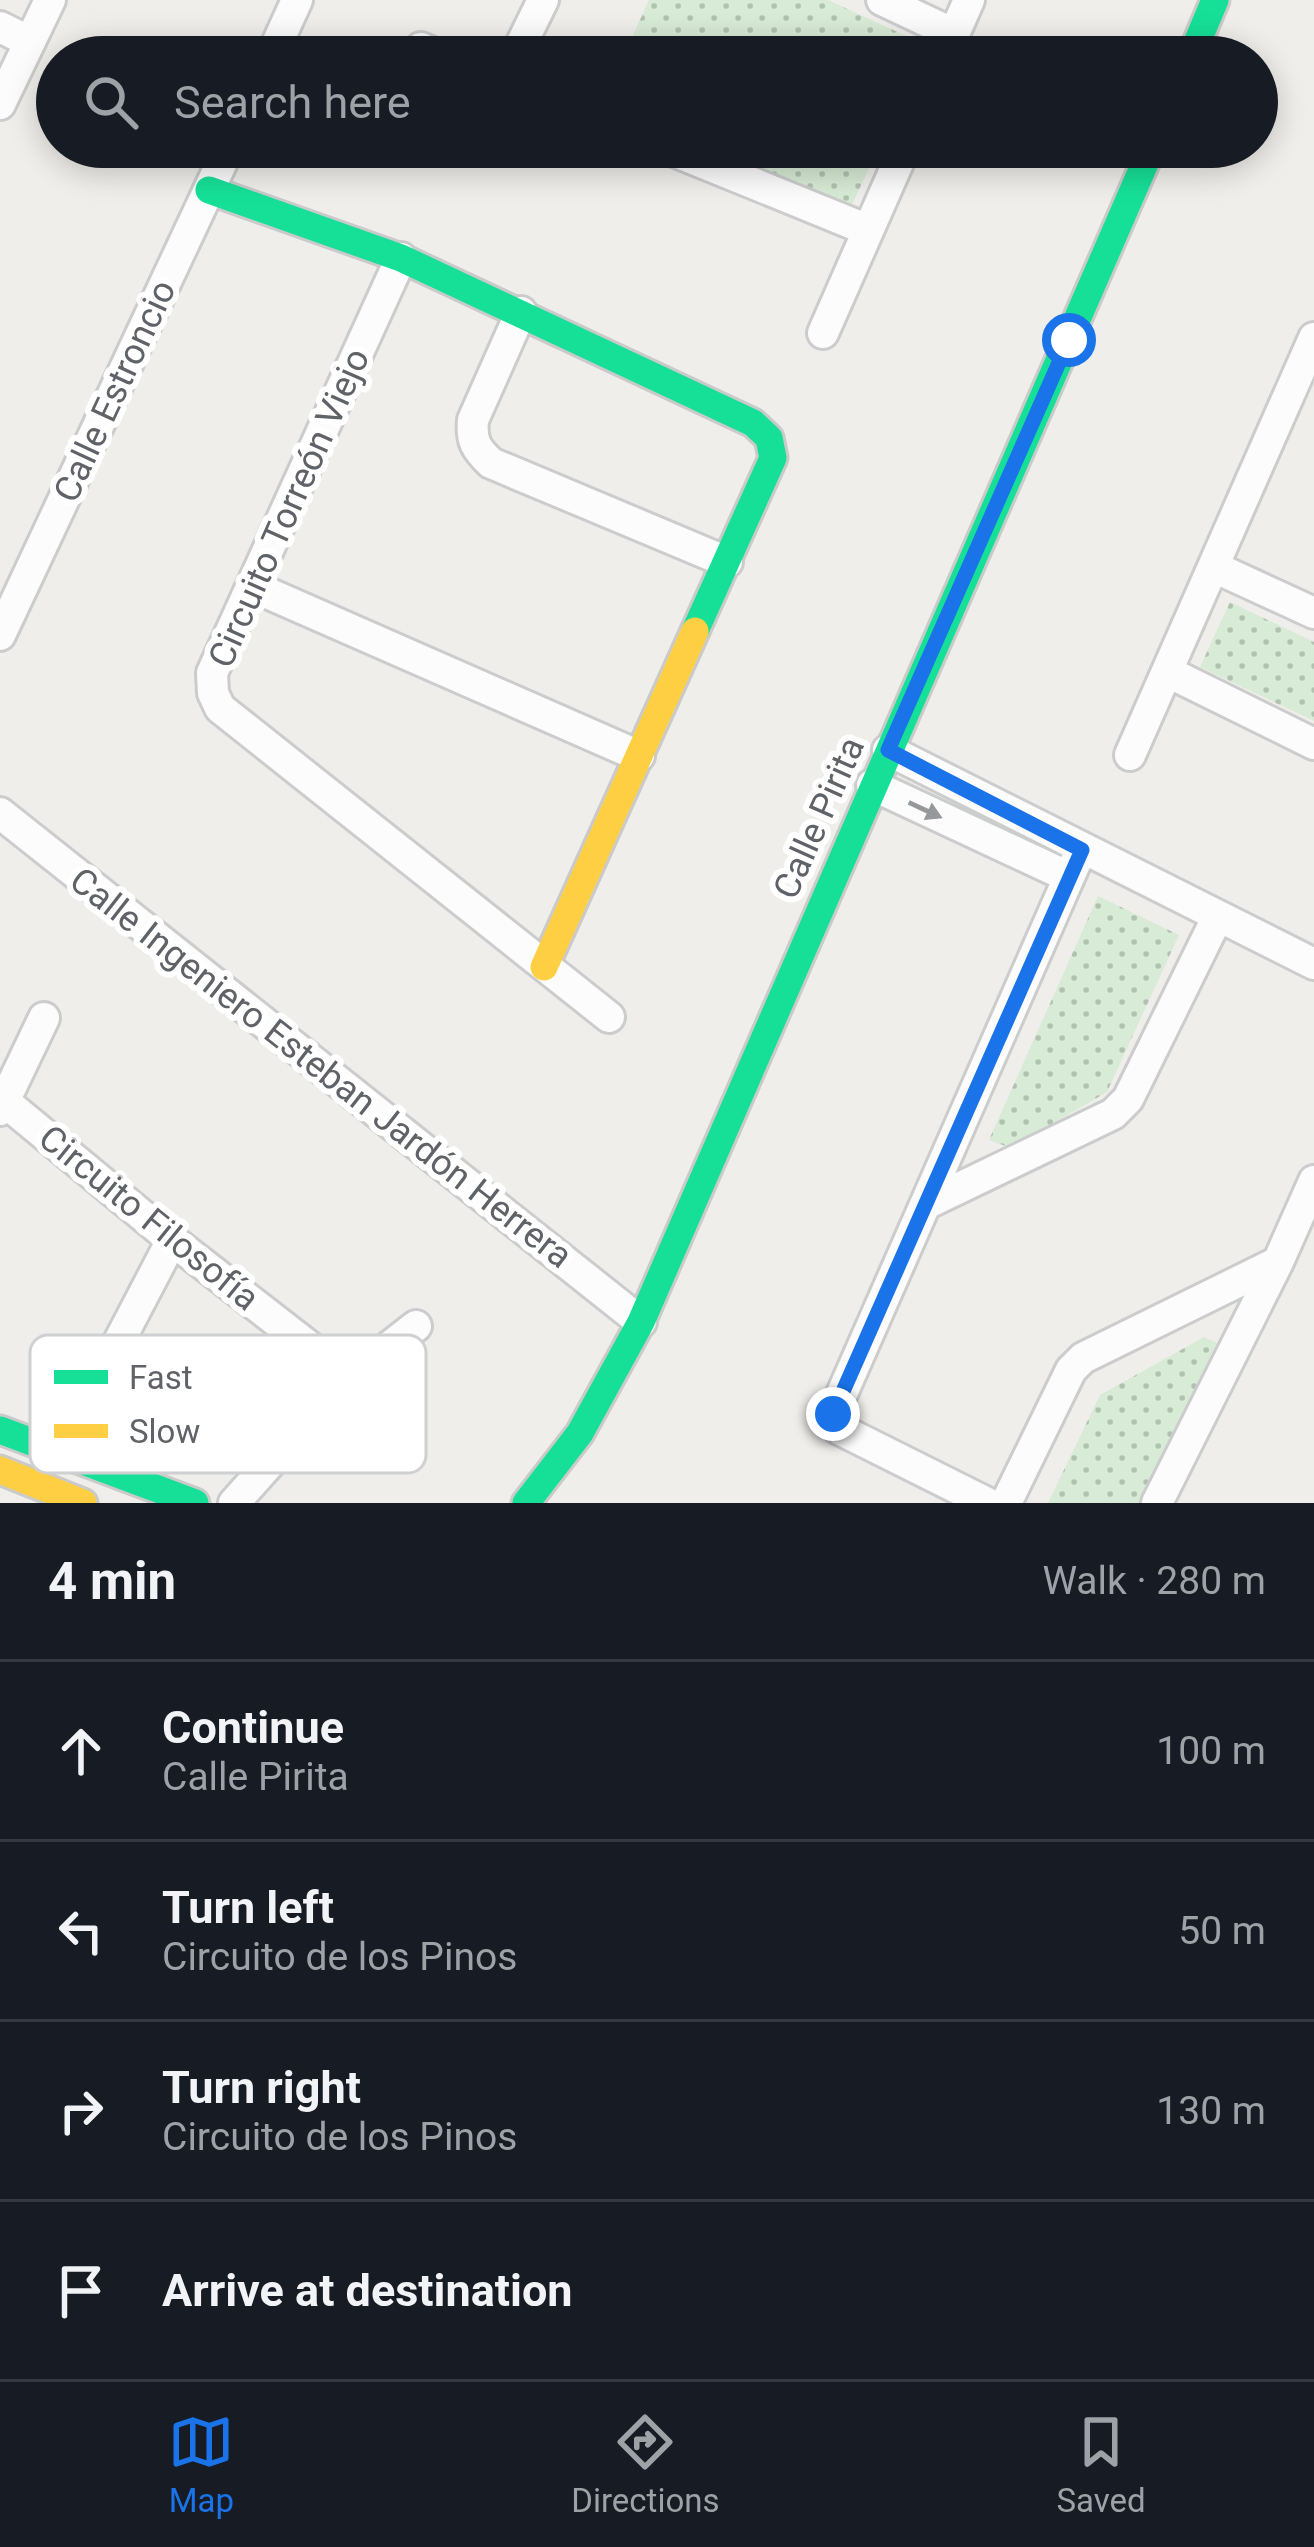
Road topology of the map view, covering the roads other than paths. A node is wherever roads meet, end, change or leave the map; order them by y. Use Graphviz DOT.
graph roads {
  1 [pos="50,0"];
  2 [pos="297,0"];
  3 [pos="543,0"];
  4 [pos="882,0"];
  5 [pos="969,0"];
  6 [pos="1215,0"];
  7 [pos="0,27"];
  8 [pos="281,36"];
  9 [pos="525,36"];
  10 [pos="934,36"];
  11 [pos="953,36"];
  12 [pos="1200,36"];
  13 [pos="30,42"];
  14 [pos="0,104"];
  15 [pos="219,168"];
  16 [pos="716,168"];
  17 [pos="896,168"];
  18 [pos="1143,168"];
  19 [pos="209,190"];
  20 [pos="868,230"];
  21 [pos="400,258"];
  22 [pos="520,312"];
  23 [pos="823,333"];
  24 [pos="1314,338"];
  25 [pos="1306,381"];
  26 [pos="727,562"];
  27 [pos="1214,567"];
  28 [pos="254,586"];
  29 [pos="1314,614"];
  30 [pos="0,635"];
  31 [pos="1168,672"];
  32 [pos="1314,744"];
  33 [pos="888,750"];
  34 [pos="1130,755"];
  35 [pos="639,756"];
  36 [pos="872,785"];
  37 [pos="0,813"];
  38 [pos="1075,864"];
  39 [pos="1218,916"];
  40 [pos="1314,964"];
  41 [pos="544,967"];
  42 [pos="608,1017"];
  43 [pos="44,1018"];
  44 [pos="2,1105"];
  45 [pos="1314,1181"];
  46 [pos="926,1204"];
  47 [pos="172,1240"];
  48 [pos="1278,1262"];
  49 [pos="641,1322"];
  50 [pos="416,1326"];
  51 [pos="123,1335"];
  52 [pos="294,1335"];
  53 [pos="404,1335"];
  54 [pos="0,1430"];
  55 [pos="30,1441"];
  56 [pos="0,1470"];
  57 [pos="115,1473"];
  58 [pos="261,1473"];
  59 [pos="528,1502"];
  60 [pos="83,1503"];
  61 [pos="196,1503"];
  62 [pos="234,1503"];
  63 [pos="987,1503"];
  64 [pos="1006,1503"];
  65 [pos="1157,1503"];
  1 -- 13 [label="street"];
  2 -- 8 [label="street"];
  3 -- 9 [label="street"];
  4 -- 10 [label="street"];
  5 -- 11 [label="street"];
  6 -- 12 [label="street"];
  7 -- 13 [label="street"];
  13 -- 14 [label="street"];
  15 -- 19 [label="street, Calle Estroncio"];
  16 -- 20 [label="street"];
  17 -- 20 [label="street"];
  18 -- 33 [label="street, Calle Pirita"];
  19 -- 21 [label="street"];
  19 -- 30 [label="street, Calle Estroncio"];
  20 -- 23 [label="street"];
  21 -- 22 [label="street"];
  21 -- 28 [label="street, Circuito Torreón Viejo"];
  22 -- 26 [label="street"];
  22 -- 26 [label="street"];
  24 -- 25 [label="street"];
  25 -- 27 [label="street"];
  26 -- 35 [label="street"];
  27 -- 29 [label="street"];
  27 -- 31 [label="street"];
  28 -- 35 [label="street"];
  28 -- 41 [label="street, Circuito Torreón Viejo"];
  31 -- 32 [label="street"];
  31 -- 34 [label="street"];
  33 -- 36 [label="street, Calle Pirita"];
  33 -- 38 [label="street"];
  35 -- 41 [label="street"];
  36 -- 38 [label="street, one-way"];
  36 -- 49 [label="street, Calle Pirita"];
  37 -- 49 [label="street, Calle Ingeniero Esteban Jardón Herrera"];
  38 -- 39 [label="street"];
  38 -- 46 [label="street"];
  39 -- 40 [label="street"];
  39 -- 46 [label="street"];
  41 -- 42 [label="street, Circuito Torreón Viejo"];
  43 -- 44 [label="street"];
  44 -- 47 [label="street, Circuito Filosofía"];
  45 -- 48 [label="street"];
  46 -- 63 [label="street"];
  47 -- 51 [label="street"];
  47 -- 52 [label="street, Circuito Filosofía"];
  48 -- 64 [label="street"];
  48 -- 65 [label="street"];
  49 -- 59 [label="street, Calle Pirita"];
  50 -- 53 [label="street"];
  54 -- 55 [label="street"];
  56 -- 60 [label="street"];
  57 -- 61 [label="street"];
  58 -- 62 [label="street"];
}
